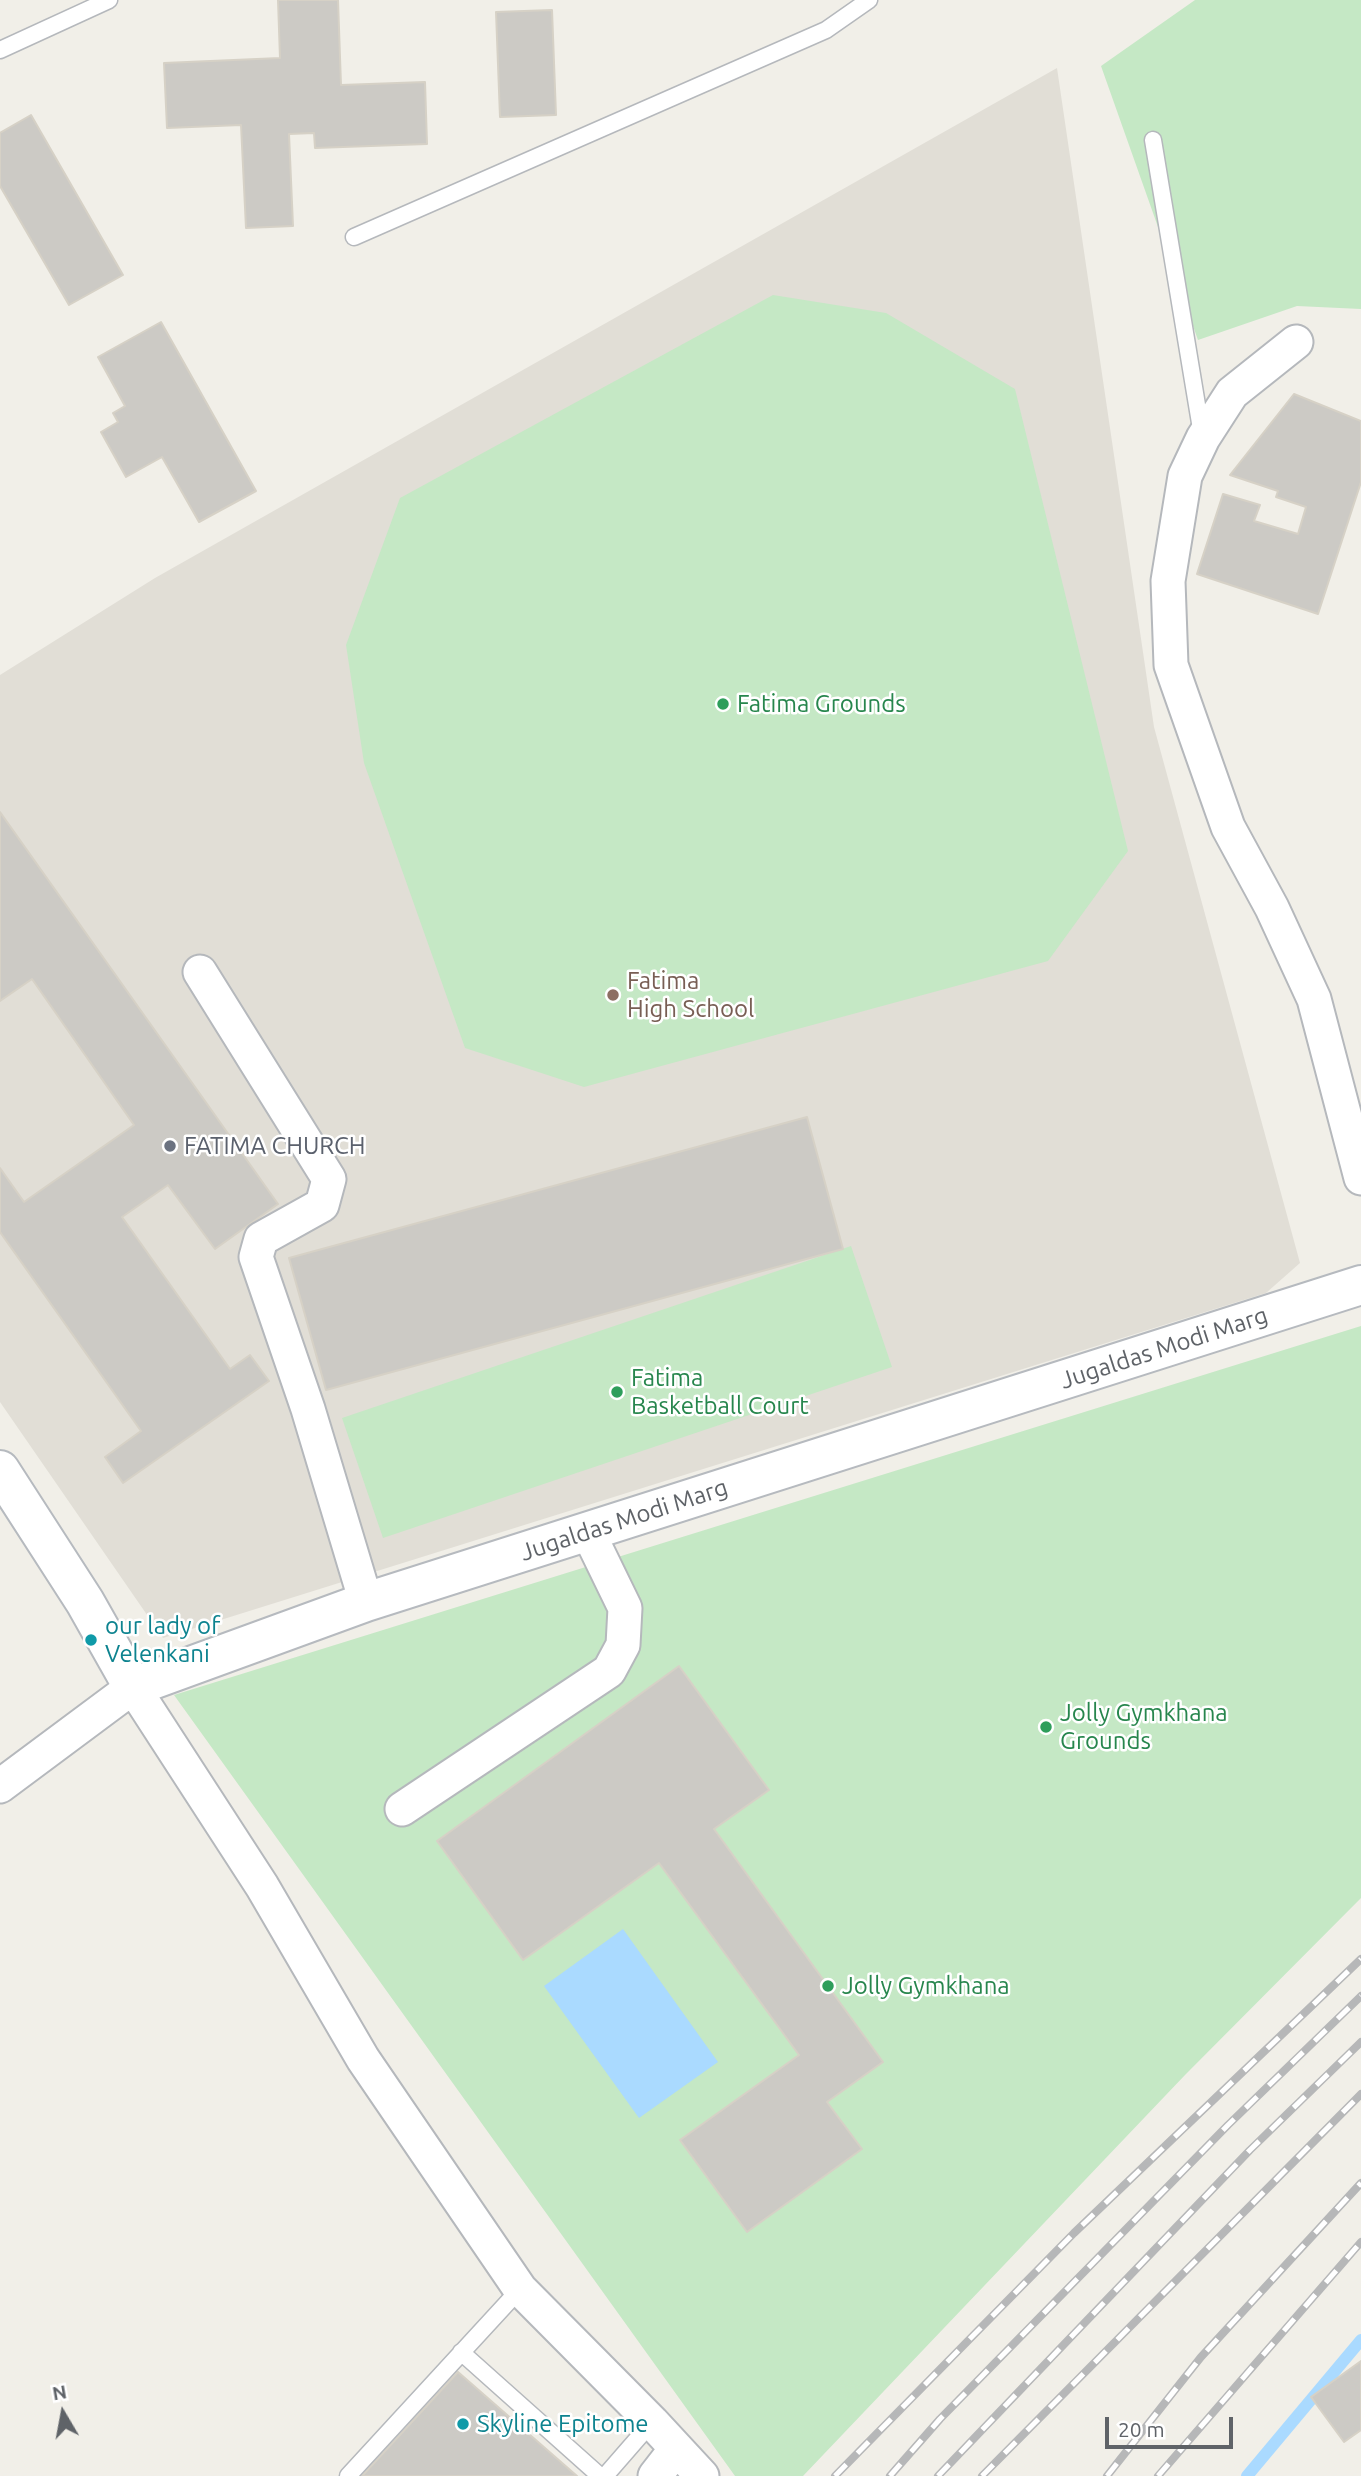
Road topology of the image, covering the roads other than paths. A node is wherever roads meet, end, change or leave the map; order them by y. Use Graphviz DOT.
graph roads {
  1 [pos="109,0"];
  2 [pos="869,0"];
  3 [pos="0,50"];
  4 [pos="1153,140"];
  5 [pos="354,237"];
  6 [pos="1296,342"];
  7 [pos="1203,438"];
  8 [pos="200,972"];
  9 [pos="1361,1178"];
  10 [pos="1361,1285"];
  11 [pos="0,1470"];
  12 [pos="588,1532"];
  13 [pos="366,1602"];
  14 [pos="133,1687"];
  15 [pos="0,1786"];
  16 [pos="402,1809"];
  17 [pos="520,2290"];
  18 [pos="461,2352"];
  19 [pos="652,2422"];
  20 [pos="676,2449"];
  21 [pos="348,2476"];
  22 [pos="603,2476"];
  23 [pos="655,2476"];
  24 [pos="702,2476"];
  1 -- 3 [label="lane"];
  2 -- 5 [label="lane"];
  4 -- 7 [label="lane"];
  6 -- 7 [label="street"];
  7 -- 9 [label="street"];
  8 -- 13 [label="street"];
  10 -- 12 [label="street, Jugaldas Modi Marg"];
  11 -- 14 [label="street"];
  12 -- 13 [label="street, Jugaldas Modi Marg"];
  12 -- 16 [label="street"];
  13 -- 14 [label="street, Jugaldas Modi Marg"];
  14 -- 15 [label="street"];
  14 -- 17 [label="street"];
  17 -- 18 [label="lane"];
  17 -- 19 [label="street"];
  18 -- 21 [label="lane"];
  18 -- 22 [label="lane"];
  19 -- 20 [label="street"];
  19 -- 22 [label="lane"];
  20 -- 23 [label="street"];
  20 -- 24 [label="street"];
}
